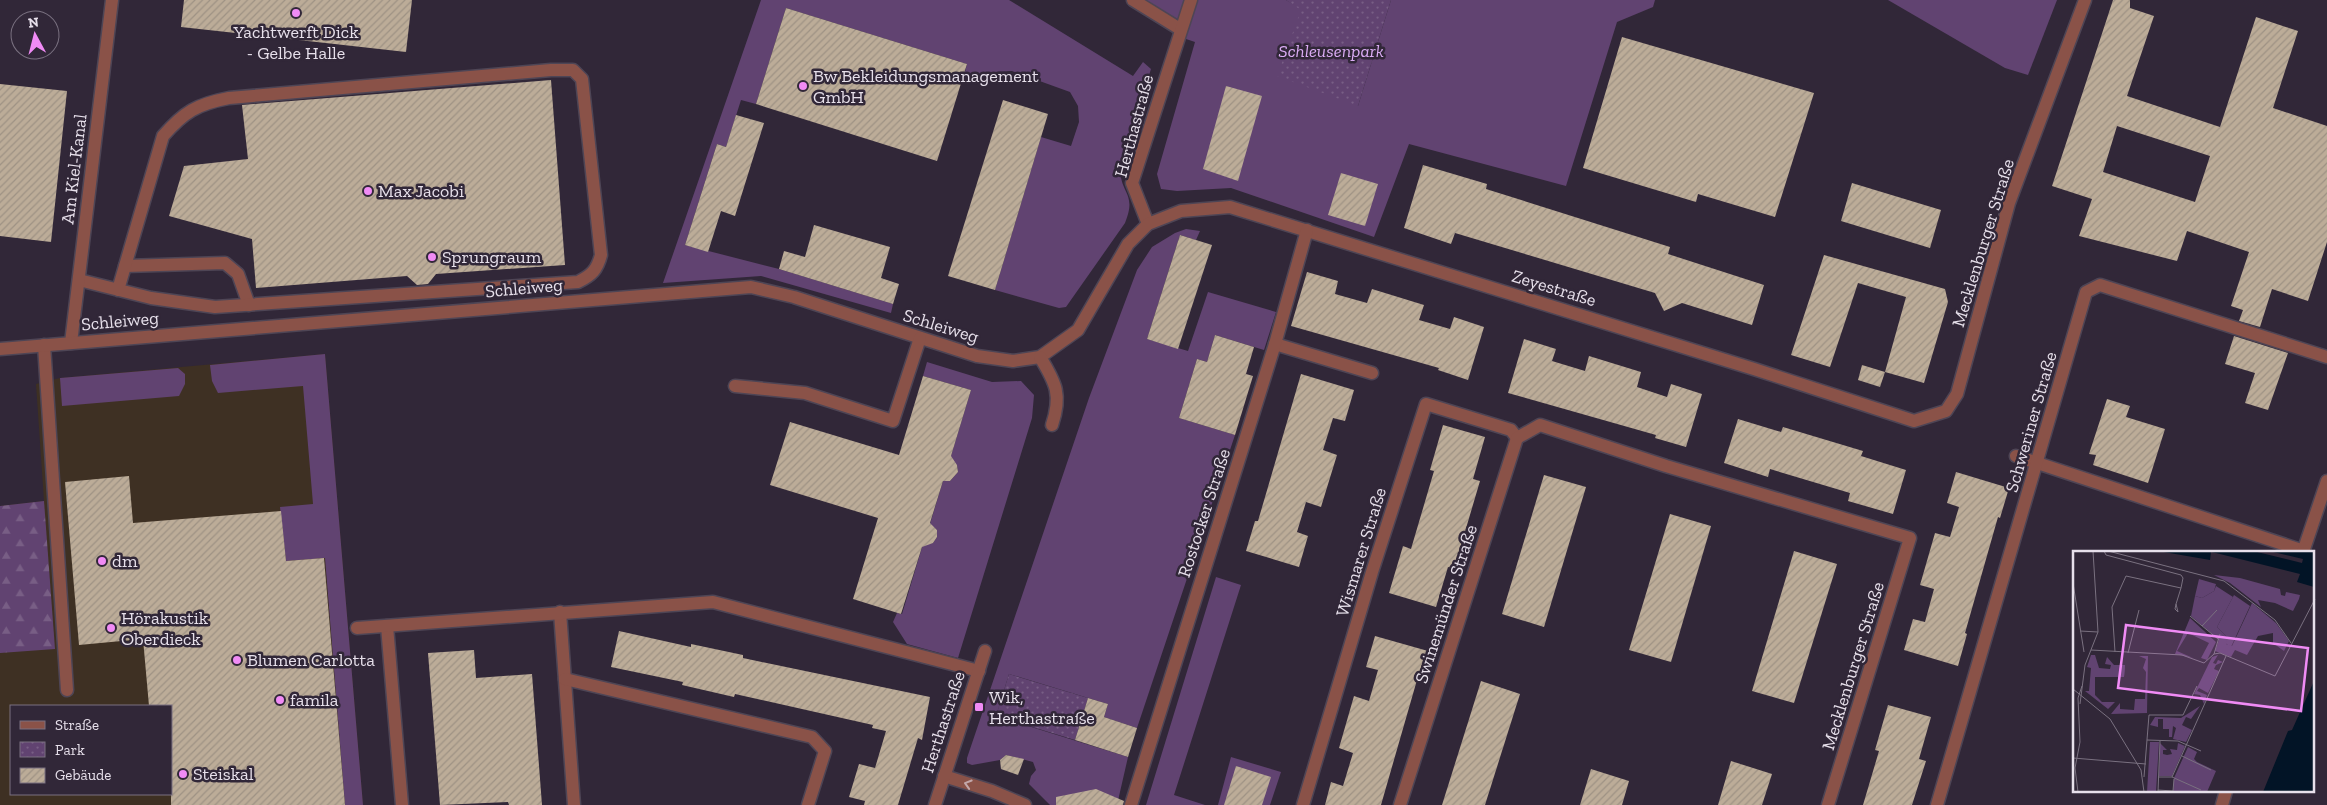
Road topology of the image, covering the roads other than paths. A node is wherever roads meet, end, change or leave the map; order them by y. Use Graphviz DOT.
graph roads {
  1 [pos="112,0"];
  2 [pos="1133,0"];
  3 [pos="1191,0"];
  4 [pos="2085,0"];
  5 [pos="1180,29"];
  6 [pos="1148,224"];
  7 [pos="1307,230"];
  8 [pos="125,266"];
  9 [pos="79,280"];
  10 [pos="118,290"];
  11 [pos="249,305"];
  12 [pos="920,338"];
  13 [pos="71,343"];
  14 [pos="1275,344"];
  15 [pos="44,345"];
  16 [pos="0,349"];
  17 [pos="1040,357"];
  18 [pos="2327,357"];
  19 [pos="1372,374"];
  20 [pos="735,386"];
  21 [pos="1946,411"];
  22 [pos="1052,425"];
  23 [pos="1517,438"];
  24 [pos="2016,456"];
  25 [pos="2038,463"];
  26 [pos="2327,481"];
  27 [pos="2301,551"];
  28 [pos="2304,551"];
  29 [pos="560,612"];
  30 [pos="387,626"];
  31 [pos="357,628"];
  32 [pos="985,651"];
  33 [pos="978,672"];
  34 [pos="565,679"];
  35 [pos="66,690"];
  36 [pos="944,776"];
  37 [pos="2226,792"];
  38 [pos="402,805"];
  39 [pos="574,805"];
  40 [pos="808,805"];
  41 [pos="935,805"];
  42 [pos="1025,805"];
  43 [pos="1131,805"];
  44 [pos="1303,805"];
  45 [pos="1400,805"];
  46 [pos="1828,805"];
  47 [pos="1937,805"];
  48 [pos="2222,805"];
  1 -- 9 [label="street, Am Kiel-Kanal"];
  2 -- 5 [label="street"];
  3 -- 5 [label="street, Herthastraße"];
  4 -- 21 [label="street, Mecklenburger Straße"];
  5 -- 6 [label="street, Herthastraße"];
  6 -- 7 [label="street, Zeyestraße"];
  6 -- 17 [label="street"];
  7 -- 14 [label="street, Rostocker Straße"];
  7 -- 21 [label="street, Zeyestraße"];
  8 -- 10 [label="street"];
  8 -- 11 [label="street"];
  8 -- 11 [label="street"];
  9 -- 10 [label="street"];
  9 -- 13 [label="street, Am Kiel-Kanal"];
  10 -- 11 [label="street"];
  12 -- 13 [label="street, Schleiweg"];
  12 -- 17 [label="street, Schleiweg"];
  12 -- 20 [label="street"];
  13 -- 15 [label="street, Schleiweg"];
  14 -- 19 [label="street"];
  14 -- 43 [label="street, Rostocker Straße"];
  15 -- 16 [label="street, Schleiweg"];
  15 -- 35 [label="street"];
  17 -- 22 [label="street"];
  18 -- 25 [label="street, Schweriner Straße"];
  23 -- 44 [label="street, Wismarer Straße"];
  23 -- 45 [label="street, Swinemünder Straße"];
  23 -- 46 [label="street, Mecklenburger Straße"];
  24 -- 25 [label="street"];
  25 -- 27 [label="street"];
  25 -- 47 [label="street, Schweriner Straße"];
  26 -- 28 [label="street"];
  29 -- 30 [label="street"];
  29 -- 33 [label="street"];
  29 -- 34 [label="street"];
  30 -- 31 [label="street"];
  30 -- 38 [label="street"];
  32 -- 33 [label="street, Herthastraße"];
  33 -- 36 [label="street, Herthastraße"];
  34 -- 39 [label="street"];
  34 -- 40 [label="street"];
  36 -- 41 [label="street, Herthastraße"];
  42 -- 36 [label="street, one-way"];
  37 -- 48 [label="street"];
}
